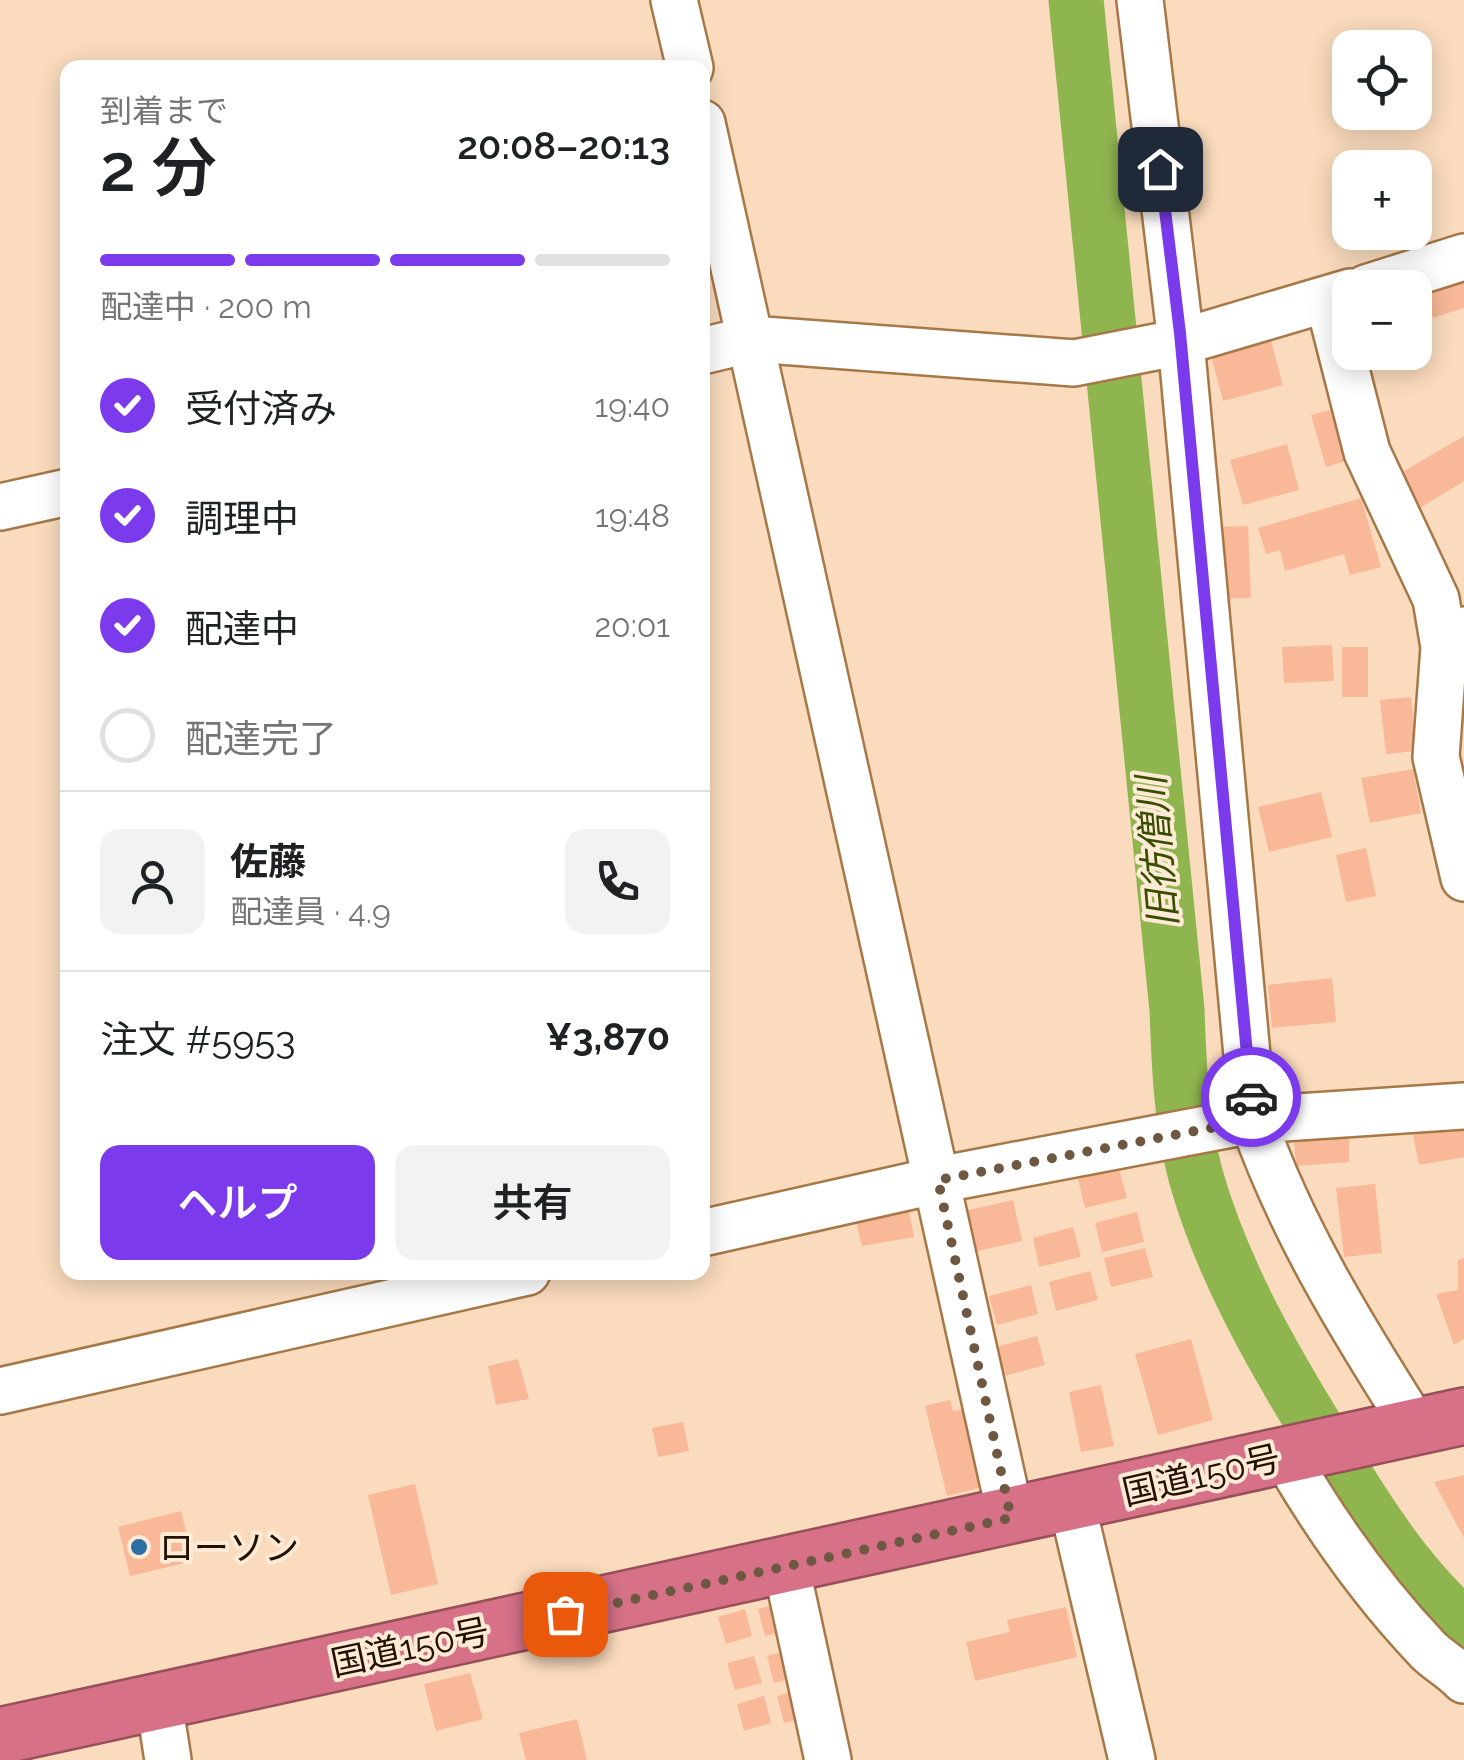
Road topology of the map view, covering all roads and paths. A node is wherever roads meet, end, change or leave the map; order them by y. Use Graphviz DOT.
graph roads {
  1 [pos="674,0"];
  2 [pos="1140,0"];
  3 [pos="688,60"];
  4 [pos="710,158"];
  5 [pos="1464,257"];
  6 [pos="1422,270"];
  7 [pos="1332,298"];
  8 [pos="752,340"];
  9 [pos="1181,342"];
  10 [pos="710,348"];
  11 [pos="1357,370"];
  12 [pos="60,494"];
  13 [pos="0,506"];
  14 [pos="1454,638"];
  15 [pos="1464,878"];
  16 [pos="1464,1106"];
  17 [pos="1253,1120"];
  18 [pos="938,1180"];
  19 [pos="710,1231"];
  20 [pos="492,1280"];
  21 [pos="0,1392"];
  22 [pos="1440,1422"];
  23 [pos="1285,1455"];
  24 [pos="1072,1504"];
  25 [pos="1011,1518"];
  26 [pos="786,1566"];
  27 [pos="1464,1680"];
  28 [pos="159,1702"];
  29 [pos="0,1736"];
  30 [pos="168,1760"];
  31 [pos="828,1760"];
  32 [pos="1132,1760"];
  1 -- 3 [label="street"];
  2 -- 9 [label="street"];
  4 -- 8 [label="street"];
  5 -- 6 [label="street"];
  7 -- 9 [label="street"];
  8 -- 9 [label="street"];
  8 -- 10 [label="street"];
  8 -- 18 [label="street"];
  9 -- 17 [label="street"];
  11 -- 14 [label="street"];
  12 -- 13 [label="street"];
  14 -- 15 [label="street"];
  16 -- 17 [label="street"];
  17 -- 18 [label="street"];
  17 -- 22 [label="street"];
  18 -- 19 [label="street"];
  18 -- 25 [label="street"];
  20 -- 21 [label="street"];
  22 -- 23 [label="highway, 国道150号"];
  23 -- 24 [label="highway, 国道150号"];
  23 -- 27 [label="street"];
  24 -- 25 [label="highway, 国道150号"];
  24 -- 32 [label="street"];
  25 -- 26 [label="highway, 国道150号"];
  26 -- 28 [label="highway, 国道150号"];
  26 -- 31 [label="street"];
  28 -- 29 [label="highway, 国道150号"];
  28 -- 30 [label="street"];
}
